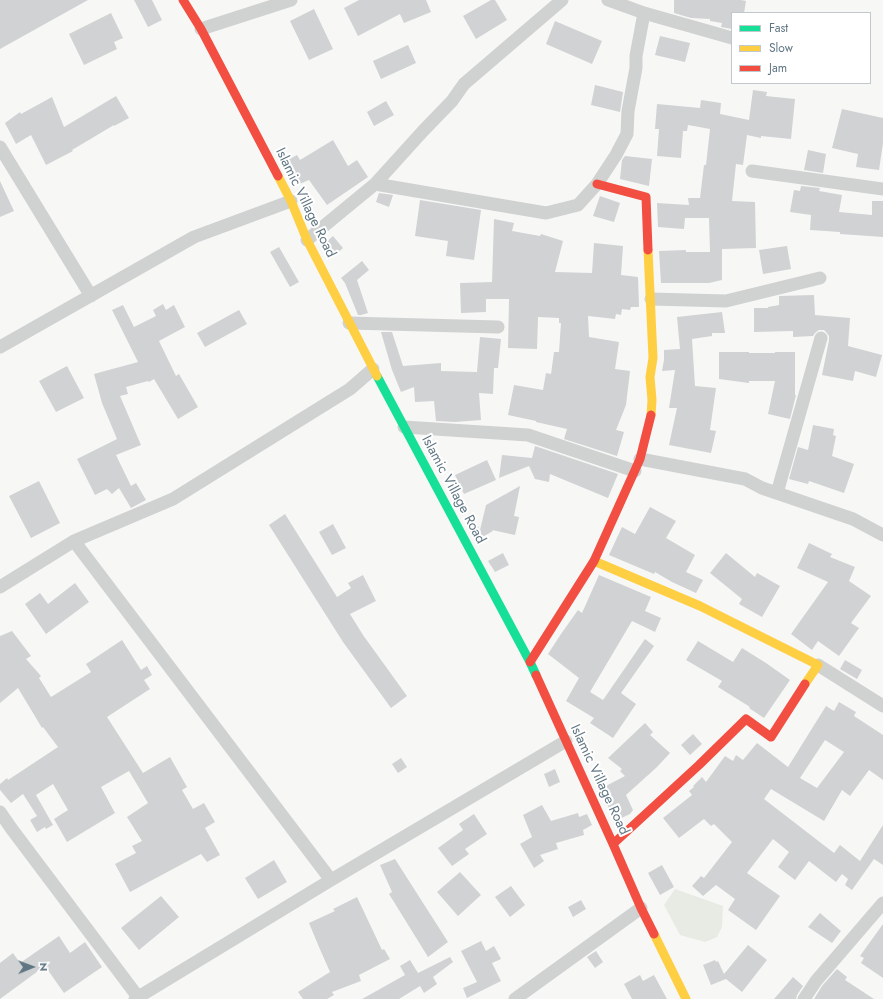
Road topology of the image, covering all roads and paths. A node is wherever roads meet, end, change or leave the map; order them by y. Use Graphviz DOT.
graph roads {
  1 [pos="184,0"];
  2 [pos="291,0"];
  3 [pos="562,0"];
  4 [pos="608,0"];
  5 [pos="644,13"];
  6 [pos="201,29"];
  7 [pos="731,38"];
  8 [pos="0,147"];
  9 [pos="752,171"];
  10 [pos="375,184"];
  11 [pos="597,184"];
  12 [pos="883,189"];
  13 [pos="291,201"];
  14 [pos="307,240"];
  15 [pos="820,278"];
  16 [pos="91,296"];
  17 [pos="651,299"];
  18 [pos="348,323"];
  19 [pos="498,327"];
  20 [pos="821,338"];
  21 [pos="0,347"];
  22 [pos="373,369"];
  23 [pos="404,427"];
  24 [pos="637,465"];
  25 [pos="777,493"];
  26 [pos="883,535"];
  27 [pos="74,541"];
  28 [pos="594,561"];
  29 [pos="0,587"];
  30 [pos="530,662"];
  31 [pos="818,665"];
  32 [pos="883,706"];
  33 [pos="566,741"];
  34 [pos="0,812"];
  35 [pos="613,844"];
  36 [pos="331,880"];
  37 [pos="883,903"];
  38 [pos="641,908"];
  39 [pos="137,998"];
  40 [pos="515,999"];
  41 [pos="686,999"];
  42 [pos="804,999"];
  1 -- 6 [label="street, Islamic Village Road"];
  2 -- 6 [label="street"];
  3 -- 10 [label="street"];
  4 -- 5 [label="street"];
  5 -- 7 [label="street"];
  5 -- 11 [label="street"];
  6 -- 13 [label="street, Islamic Village Road"];
  8 -- 16 [label="street"];
  9 -- 12 [label="street"];
  10 -- 11 [label="street"];
  10 -- 14 [label="street"];
  11 -- 17 [label="street"];
  13 -- 14 [label="street, Islamic Village Road"];
  13 -- 16 [label="street"];
  14 -- 18 [label="street, Islamic Village Road"];
  15 -- 17 [label="street"];
  16 -- 21 [label="street"];
  17 -- 24 [label="street"];
  18 -- 19 [label="street"];
  18 -- 22 [label="street, Islamic Village Road"];
  20 -- 25 [label="street"];
  22 -- 23 [label="street, Islamic Village Road"];
  22 -- 27 [label="street"];
  23 -- 24 [label="street"];
  23 -- 30 [label="street, Islamic Village Road"];
  24 -- 25 [label="street"];
  24 -- 28 [label="street"];
  25 -- 26 [label="street"];
  27 -- 29 [label="street"];
  27 -- 36 [label="street"];
  28 -- 30 [label="street"];
  28 -- 31 [label="street"];
  30 -- 33 [label="street, Islamic Village Road"];
  31 -- 32 [label="street"];
  31 -- 35 [label="street"];
  33 -- 35 [label="street, Islamic Village Road"];
  33 -- 36 [label="street"];
  34 -- 39 [label="street"];
  35 -- 38 [label="street, Islamic Village Road"];
  36 -- 39 [label="street"];
  37 -- 42 [label="street"];
  38 -- 40 [label="street"];
  38 -- 41 [label="street, Islamic Village Road"];
}
